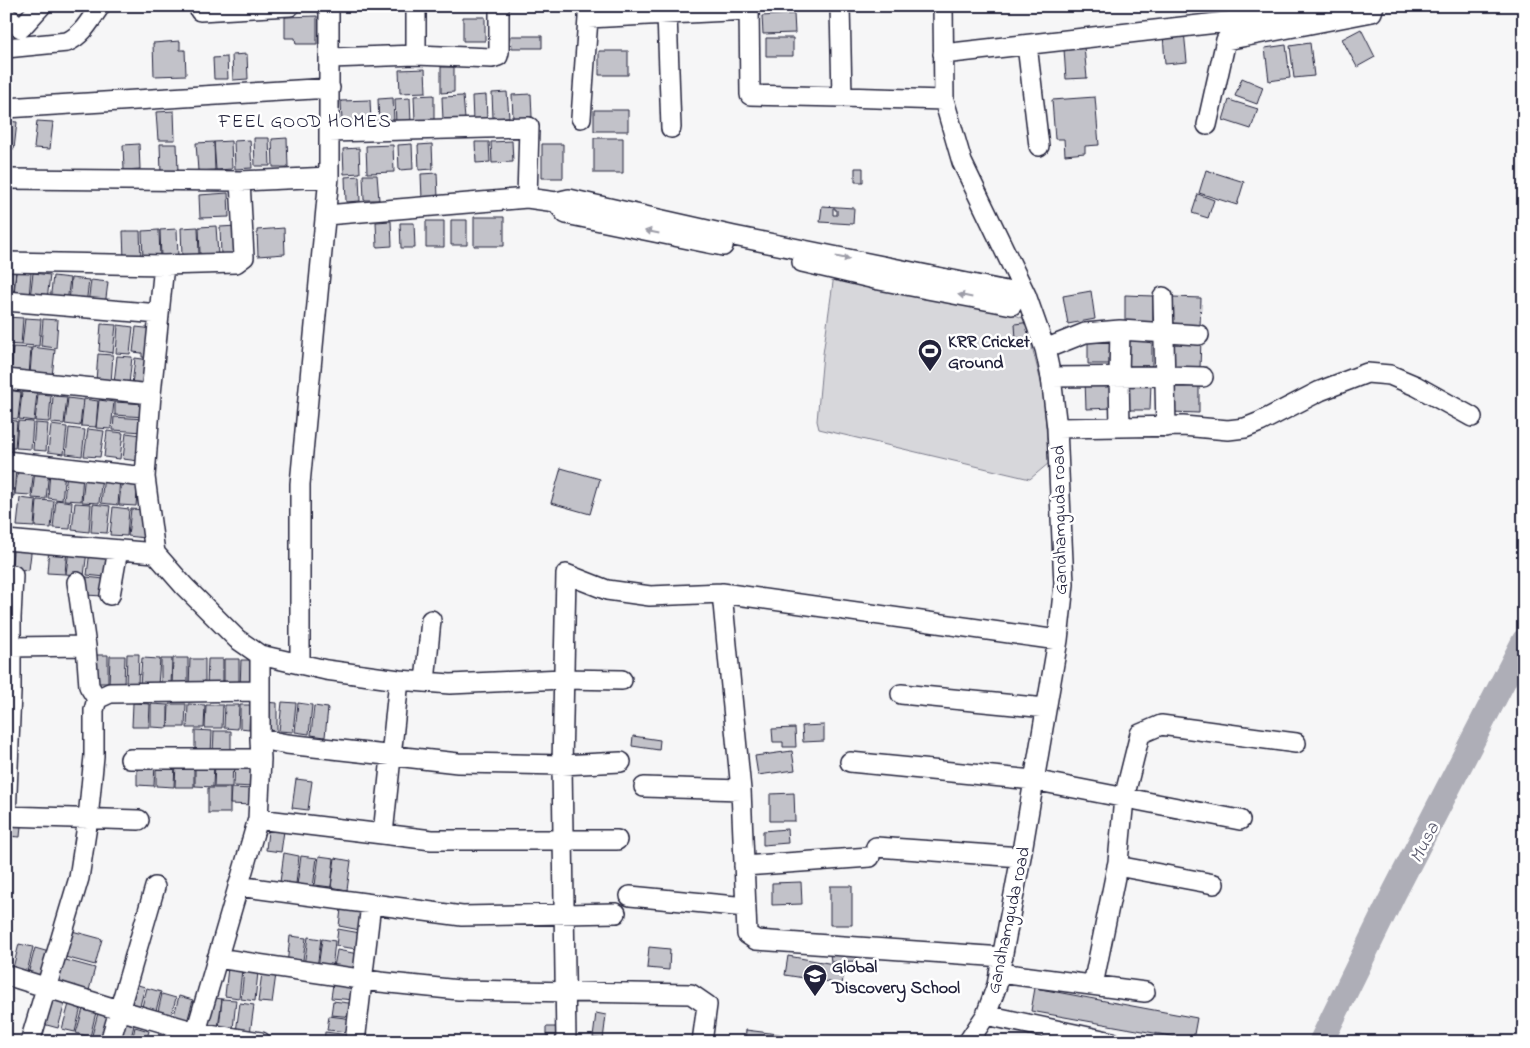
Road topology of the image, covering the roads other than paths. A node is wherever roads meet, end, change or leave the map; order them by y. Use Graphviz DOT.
graph roads {
  1 [pos="41,6"];
  2 [pos="100,6"];
  3 [pos="290,6"];
  4 [pos="327,6"];
  5 [pos="416,6"];
  6 [pos="499,6"];
  7 [pos="840,6"];
  8 [pos="943,6"];
  9 [pos="1316,6"];
  10 [pos="1374,6"];
  11 [pos="749,8"];
  12 [pos="200,11"];
  13 [pos="588,12"];
  14 [pos="667,14"];
  15 [pos="6,16"];
  16 [pos="1226,31"];
  17 [pos="1026,45"];
  18 [pos="6,48"];
  19 [pos="943,54"];
  20 [pos="416,55"];
  21 [pos="330,58"];
  22 [pos="330,88"];
  23 [pos="842,97"];
  24 [pos="944,100"];
  25 [pos="6,108"];
  26 [pos="581,118"];
  27 [pos="1207,125"];
  28 [pos="671,128"];
  29 [pos="329,132"];
  30 [pos="1039,146"];
  31 [pos="329,178"];
  32 [pos="6,179"];
  33 [pos="240,181"];
  34 [pos="527,198"];
  35 [pos="326,215"];
  36 [pos="6,262"];
  37 [pos="164,265"];
  38 [pos="1163,296"];
  39 [pos="6,301"];
  40 [pos="1028,301"];
  41 [pos="159,314"];
  42 [pos="1120,330"];
  43 [pos="1164,332"];
  44 [pos="1199,335"];
  45 [pos="1045,349"];
  46 [pos="1119,376"];
  47 [pos="1165,376"];
  48 [pos="1051,377"];
  49 [pos="1204,377"];
  50 [pos="6,379"];
  51 [pos="151,394"];
  52 [pos="1472,417"];
  53 [pos="1120,426"];
  54 [pos="1166,427"];
  55 [pos="1057,428"];
  56 [pos="6,461"];
  57 [pos="145,477"];
  58 [pos="6,540"];
  59 [pos="118,550"];
  60 [pos="155,553"];
  61 [pos="13,575"];
  62 [pos="78,582"];
  63 [pos="722,593"];
  64 [pos="110,595"];
  65 [pos="9,618"];
  66 [pos="431,620"];
  67 [pos="1058,640"];
  68 [pos="86,646"];
  69 [pos="11,647"];
  70 [pos="260,655"];
  71 [pos="300,664"];
  72 [pos="399,680"];
  73 [pos="563,680"];
  74 [pos="622,680"];
  75 [pos="425,682"];
  76 [pos="259,691"];
  77 [pos="9,692"];
  78 [pos="901,694"];
  79 [pos="97,699"];
  80 [pos="1046,708"];
  81 [pos="260,739"];
  82 [pos="8,741"];
  83 [pos="1296,743"];
  84 [pos="392,755"];
  85 [pos="261,758"];
  86 [pos="130,759"];
  87 [pos="621,762"];
  88 [pos="850,762"];
  89 [pos="562,765"];
  90 [pos="1034,780"];
  91 [pos="644,787"];
  92 [pos="741,790"];
  93 [pos="1124,798"];
  94 [pos="6,817"];
  95 [pos="88,818"];
  96 [pos="258,819"];
  97 [pos="139,820"];
  98 [pos="1240,820"];
  99 [pos="383,834"];
  100 [pos="562,840"];
  101 [pos="618,840"];
  102 [pos="1021,856"];
  103 [pos="744,866"];
  104 [pos="1117,866"];
  105 [pos="1214,884"];
  106 [pos="238,886"];
  107 [pos="155,887"];
  108 [pos="630,896"];
  109 [pos="371,904"];
  110 [pos="746,907"];
  111 [pos="616,913"];
  112 [pos="564,914"];
  113 [pos="217,958"];
  114 [pos="1001,965"];
  115 [pos="6,975"];
  116 [pos="363,980"];
  117 [pos="1093,985"];
  118 [pos="46,987"];
  119 [pos="565,991"];
  120 [pos="1145,992"];
  121 [pos="119,1010"];
  122 [pos="986,1015"];
  123 [pos="194,1037"];
  124 [pos="30,1042"];
  125 [pos="110,1042"];
  126 [pos="261,1042"];
  127 [pos="355,1042"];
  128 [pos="566,1042"];
  129 [pos="702,1042"];
  130 [pos="968,1042"];
  131 [pos="1112,1042"];
  1 -- 15 [label="street"];
  2 -- 18 [label="street"];
  3 -- 12 [label="street"];
  4 -- 21 [label="street"];
  5 -- 20 [label="street"];
  6 -- 20 [label="street"];
  7 -- 23 [label="street"];
  8 -- 19 [label="street, Gandhamguda road"];
  9 -- 16 [label="street"];
  10 -- 16 [label="street"];
  11 -- 14 [label="street"];
  11 -- 23 [label="street"];
  13 -- 14 [label="street"];
  13 -- 26 [label="street"];
  14 -- 28 [label="street"];
  16 -- 17 [label="street"];
  16 -- 27 [label="street"];
  17 -- 19 [label="street"];
  17 -- 30 [label="street"];
  19 -- 24 [label="street, Gandhamguda road"];
  20 -- 21 [label="street"];
  21 -- 22 [label="street"];
  22 -- 25 [label="street"];
  22 -- 29 [label="street"];
  23 -- 24 [label="street"];
  24 -- 40 [label="street, Gandhamguda road"];
  29 -- 31 [label="street"];
  29 -- 34 [label="street"];
  31 -- 33 [label="street"];
  31 -- 35 [label="street"];
  32 -- 33 [label="street"];
  33 -- 37 [label="street"];
  34 -- 35 [label="street"];
  34 -- 40 [label="street"];
  35 -- 71 [label="street"];
  36 -- 37 [label="street"];
  37 -- 41 [label="street"];
  38 -- 43 [label="street"];
  39 -- 41 [label="street"];
  40 -- 45 [label="street, Gandhamguda road"];
  41 -- 51 [label="street"];
  42 -- 43 [label="street"];
  42 -- 45 [label="street"];
  42 -- 46 [label="street"];
  43 -- 44 [label="street"];
  43 -- 47 [label="street"];
  45 -- 48 [label="street, Gandhamguda road"];
  46 -- 47 [label="street"];
  46 -- 48 [label="street"];
  46 -- 53 [label="street"];
  47 -- 49 [label="street"];
  47 -- 54 [label="street"];
  48 -- 55 [label="street, Gandhamguda road"];
  50 -- 51 [label="street"];
  51 -- 57 [label="street"];
  52 -- 54 [label="street"];
  53 -- 54 [label="street"];
  53 -- 55 [label="street"];
  55 -- 67 [label="street, Gandhamguda road"];
  56 -- 57 [label="street"];
  57 -- 60 [label="street"];
  58 -- 59 [label="street"];
  59 -- 60 [label="street"];
  59 -- 64 [label="street"];
  60 -- 70 [label="street"];
  61 -- 65 [label="street"];
  62 -- 68 [label="street"];
  63 -- 67 [label="street"];
  63 -- 73 [label="street"];
  63 -- 92 [label="street"];
  65 -- 69 [label="street"];
  66 -- 75 [label="street"];
  67 -- 80 [label="street, Gandhamguda road"];
  68 -- 69 [label="street"];
  68 -- 79 [label="street"];
  69 -- 77 [label="street"];
  70 -- 71 [label="street"];
  70 -- 76 [label="street"];
  71 -- 72 [label="street"];
  72 -- 75 [label="street"];
  72 -- 84 [label="street"];
  73 -- 74 [label="street"];
  73 -- 75 [label="street"];
  73 -- 89 [label="street"];
  76 -- 79 [label="street"];
  76 -- 81 [label="street"];
  77 -- 82 [label="street"];
  78 -- 80 [label="street"];
  79 -- 95 [label="street"];
  80 -- 90 [label="street, Gandhamguda road"];
  81 -- 84 [label="street"];
  81 -- 85 [label="street"];
  82 -- 94 [label="street"];
  83 -- 93 [label="street"];
  84 -- 89 [label="street"];
  84 -- 99 [label="street"];
  85 -- 86 [label="street"];
  85 -- 96 [label="street"];
  87 -- 89 [label="street"];
  88 -- 90 [label="street"];
  89 -- 100 [label="street"];
  90 -- 93 [label="street"];
  90 -- 102 [label="street, Gandhamguda road"];
  91 -- 92 [label="street"];
  92 -- 103 [label="street"];
  93 -- 98 [label="street"];
  93 -- 104 [label="street"];
  94 -- 95 [label="street"];
  95 -- 97 [label="street"];
  95 -- 118 [label="street"];
  96 -- 99 [label="street"];
  96 -- 106 [label="street"];
  99 -- 100 [label="street"];
  100 -- 101 [label="street"];
  100 -- 112 [label="street"];
  102 -- 103 [label="street"];
  102 -- 114 [label="street, Gandhamguda road"];
  103 -- 110 [label="street"];
  104 -- 105 [label="street"];
  104 -- 117 [label="street"];
  106 -- 109 [label="street"];
  106 -- 113 [label="street"];
  107 -- 121 [label="street"];
  108 -- 110 [label="street"];
  109 -- 112 [label="street"];
  109 -- 116 [label="street"];
  110 -- 114 [label="street"];
  111 -- 112 [label="street"];
  112 -- 119 [label="street"];
  113 -- 116 [label="street"];
  113 -- 123 [label="street"];
  114 -- 117 [label="street"];
  114 -- 122 [label="street, Gandhamguda road"];
  115 -- 118 [label="street"];
  116 -- 119 [label="street"];
  116 -- 127 [label="street"];
  117 -- 120 [label="street"];
  118 -- 121 [label="street"];
  118 -- 124 [label="street"];
  119 -- 128 [label="street"];
  119 -- 129 [label="street"];
  121 -- 123 [label="street"];
  121 -- 125 [label="street"];
  122 -- 130 [label="street, Gandhamguda road"];
  122 -- 131 [label="street"];
  123 -- 126 [label="street"];
}
